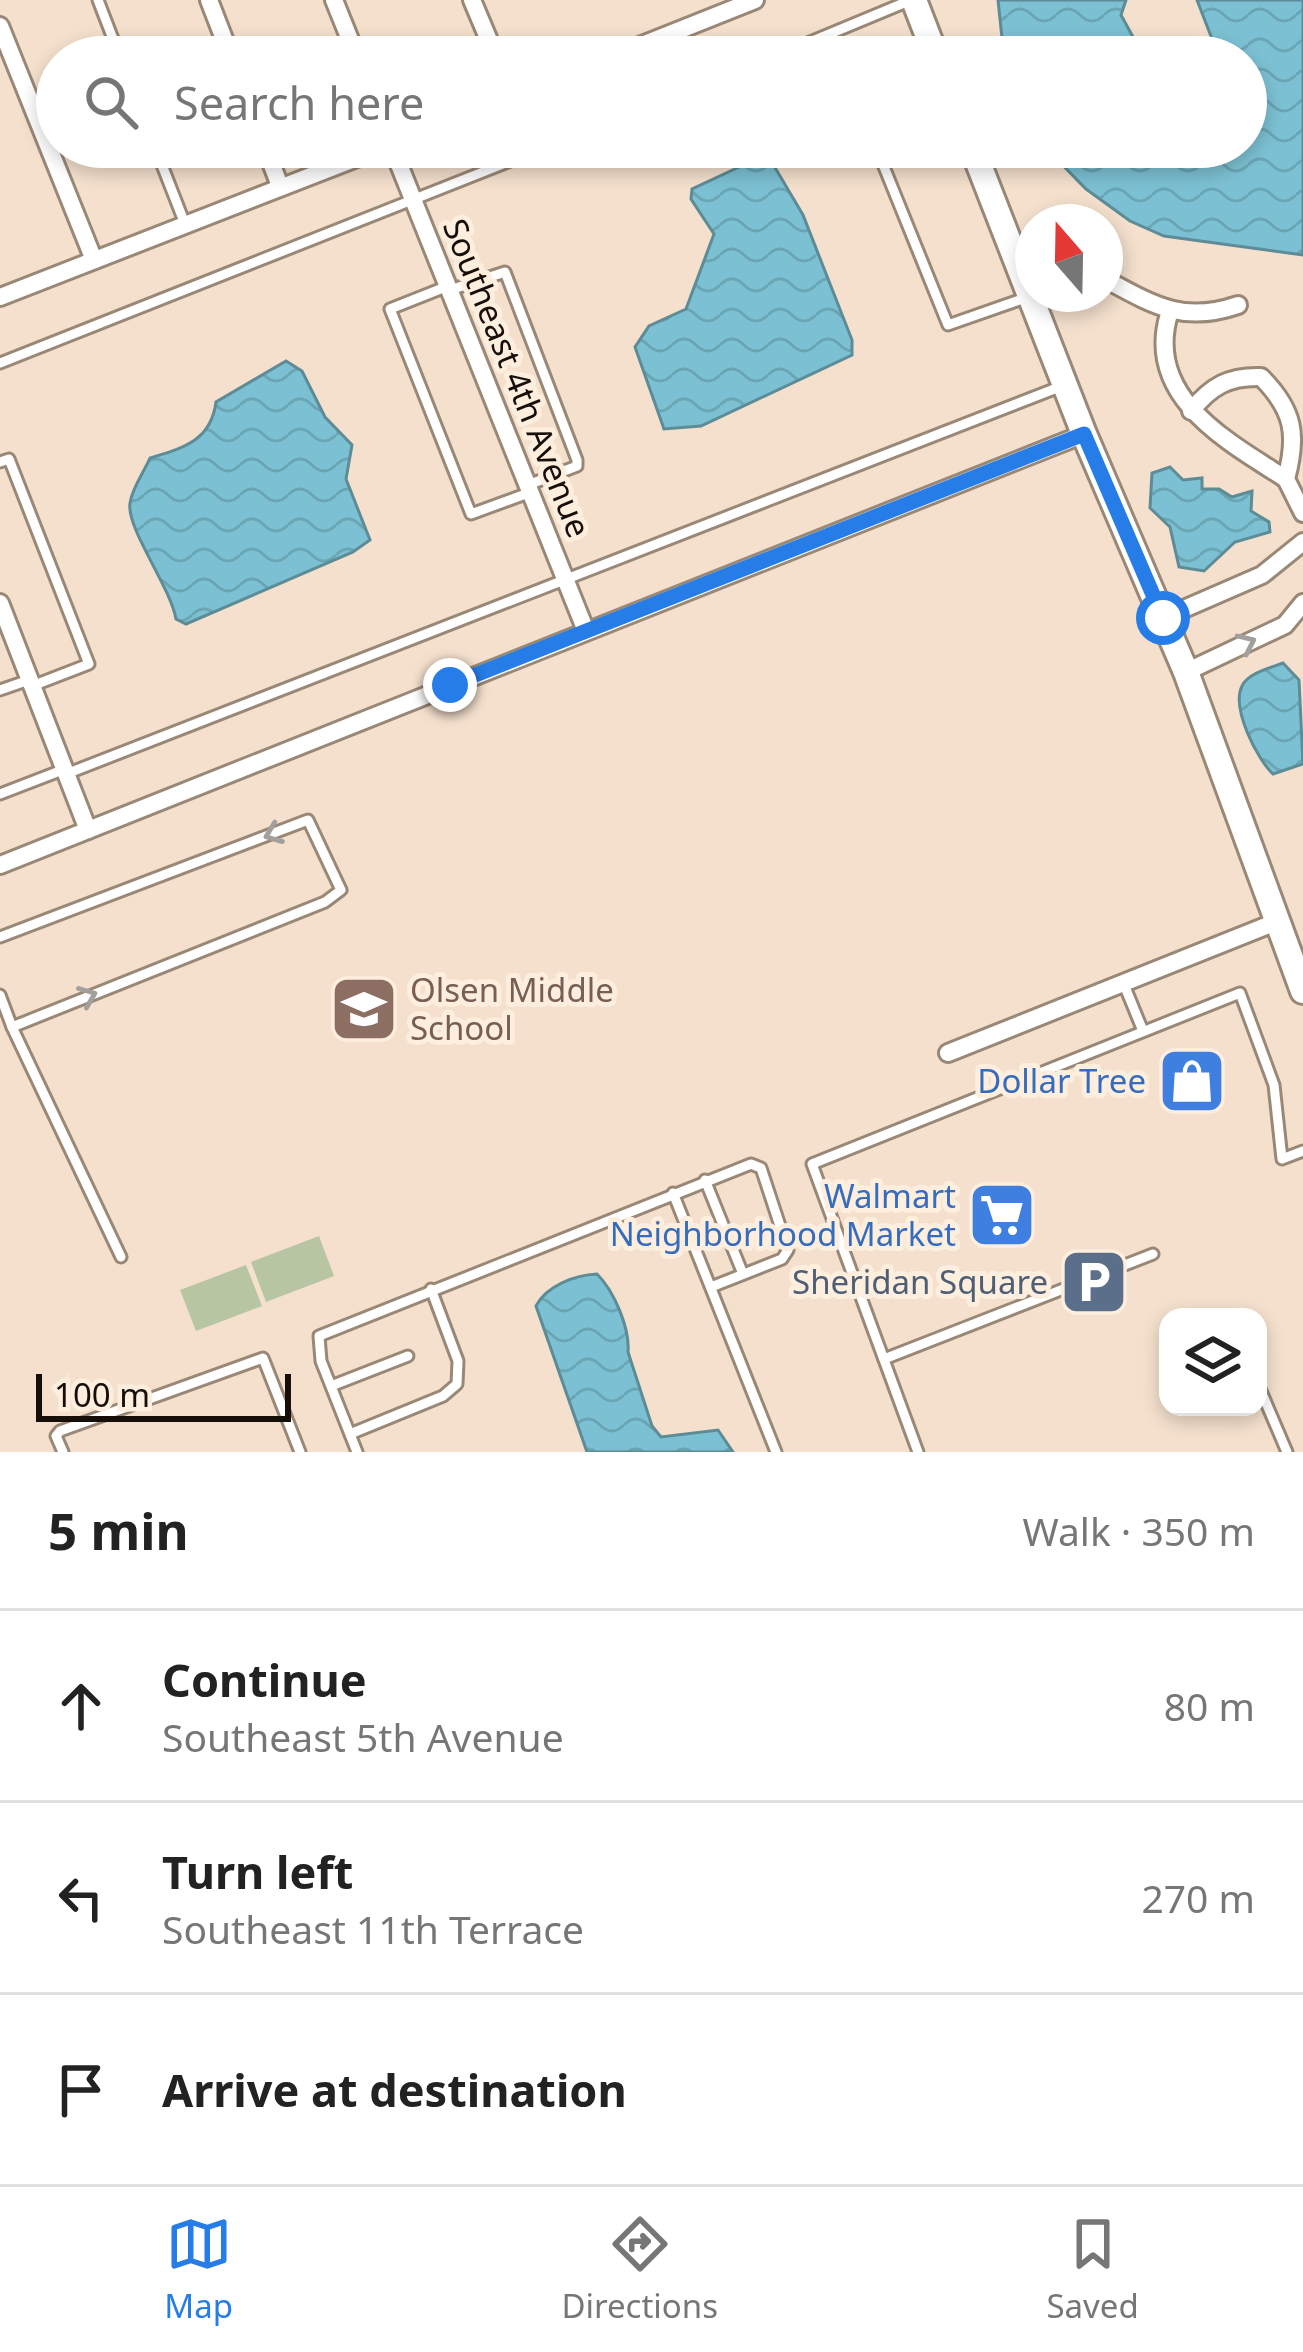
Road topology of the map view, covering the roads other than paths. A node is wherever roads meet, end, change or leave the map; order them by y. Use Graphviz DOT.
graph roads {
  1 [pos="98,0"];
  2 [pos="209,0"];
  3 [pos="334,0"];
  4 [pos="472,0"];
  5 [pos="755,0"];
  6 [pos="912,0"];
  7 [pos="0,26"];
  8 [pos="112,36"];
  9 [pos="223,36"];
  10 [pos="349,36"];
  11 [pos="487,36"];
  12 [pos="665,36"];
  13 [pos="825,36"];
  14 [pos="927,36"];
  15 [pos="36,116"];
  16 [pos="57,168"];
  17 [pos="163,168"];
  18 [pos="273,168"];
  19 [pos="330,168"];
  20 [pos="398,168"];
  21 [pos="493,168"];
  22 [pos="885,168"];
  23 [pos="980,168"];
  24 [pos="280,186"];
  25 [pos="414,200"];
  26 [pos="185,224"];
  27 [pos="1015,257"];
  28 [pos="94,260"];
  29 [pos="449,288"];
  30 [pos="1123,289"];
  31 [pos="0,297"];
  32 [pos="1015,301"];
  33 [pos="1238,305"];
  34 [pos="1036,312"];
  35 [pos="1169,314"];
  36 [pos="0,363"];
  37 [pos="1065,385"];
  38 [pos="1191,411"];
  39 [pos="1084,434"];
  40 [pos="0,462"];
  41 [pos="1286,479"];
  42 [pos="529,489"];
  43 [pos="1303,513"];
  44 [pos="1303,542"];
  45 [pos="566,579"];
  46 [pos="0,603"];
  47 [pos="1303,603"];
  48 [pos="1163,618"];
  49 [pos="586,631"];
  50 [pos="1186,673"];
  51 [pos="31,683"];
  52 [pos="0,690"];
  53 [pos="66,771"];
  54 [pos="0,794"];
  55 [pos="88,830"];
  56 [pos="0,865"];
  57 [pos="1287,935"];
  58 [pos="0,937"];
  59 [pos="1125,986"];
  60 [pos="1303,989"];
  61 [pos="0,994"];
  62 [pos="12,1027"];
  63 [pos="1143,1031"];
  64 [pos="948,1053"];
  65 [pos="1303,1151"];
  66 [pos="705,1180"];
  67 [pos="673,1193"];
  68 [pos="1153,1254"];
  69 [pos="121,1257"];
  70 [pos="743,1274"];
  71 [pos="711,1287"];
  72 [pos="431,1289"];
  73 [pos="408,1355"];
  74 [pos="884,1359"];
  75 [pos="331,1386"];
  76 [pos="1267,1405"];
  77 [pos="350,1435"];
  78 [pos="62,1452"];
  79 [pos="300,1452"];
  80 [pos="356,1452"];
  81 [pos="776,1452"];
  82 [pos="918,1452"];
  83 [pos="1287,1452"];
  1 -- 8 [label="lane"];
  2 -- 9 [label="street"];
  3 -- 10 [label="street"];
  4 -- 11 [label="street"];
  5 -- 12 [label="street"];
  6 -- 13 [label="lane"];
  6 -- 14 [label="street"];
  7 -- 15 [label="street"];
  16 -- 28 [label="street"];
  17 -- 26 [label="lane"];
  18 -- 24 [label="street"];
  19 -- 24 [label="street"];
  20 -- 25 [label="street, Southeast 4th Avenue"];
  21 -- 25 [label="lane"];
  22 -- 32 [label="lane"];
  23 -- 27 [label="street"];
  24 -- 26 [label="street"];
  25 -- 29 [label="street, Southeast 4th Avenue"];
  25 -- 36 [label="lane"];
  26 -- 28 [label="street"];
  28 -- 31 [label="street"];
  29 -- 42 [label="street, Southeast 4th Avenue"];
  29 -- 42 [label="lane"];
  29 -- 42 [label="lane"];
  30 -- 35 [label="street"];
  33 -- 35 [label="street"];
  34 -- 37 [label="street"];
  35 -- 38 [label="street"];
  37 -- 39 [label="street"];
  37 -- 45 [label="lane"];
  38 -- 41 [label="street"];
  38 -- 41 [label="street"];
  39 -- 48 [label="street"];
  39 -- 49 [label="street"];
  40 -- 51 [label="lane"];
  41 -- 43 [label="street"];
  42 -- 45 [label="street, Southeast 4th Avenue"];
  44 -- 48 [label="street"];
  45 -- 49 [label="street, Southeast 4th Avenue"];
  45 -- 53 [label="lane"];
  46 -- 51 [label="street"];
  50 -- 47 [label="street, one-way"];
  48 -- 50 [label="street"];
  49 -- 55 [label="street"];
  50 -- 57 [label="street"];
  51 -- 52 [label="lane"];
  51 -- 53 [label="street"];
  53 -- 54 [label="lane"];
  53 -- 55 [label="street"];
  55 -- 56 [label="street"];
  57 -- 59 [label="street"];
  57 -- 60 [label="street"];
  62 -- 58 [label="lane, one-way"];
  59 -- 63 [label="lane"];
  59 -- 64 [label="street"];
  61 -- 62 [label="lane"];
  62 -- 69 [label="lane"];
  63 -- 65 [label="lane"];
  63 -- 74 [label="lane"];
  66 -- 67 [label="lane"];
  66 -- 70 [label="lane"];
  66 -- 70 [label="lane"];
  67 -- 71 [label="lane"];
  67 -- 72 [label="lane"];
  68 -- 74 [label="lane"];
  70 -- 71 [label="lane"];
  71 -- 81 [label="lane"];
  72 -- 75 [label="lane"];
  72 -- 77 [label="lane"];
  73 -- 75 [label="lane"];
  74 -- 82 [label="lane"];
  75 -- 77 [label="lane"];
  76 -- 83 [label="lane"];
  77 -- 80 [label="lane"];
  78 -- 79 [label="lane"];
}
